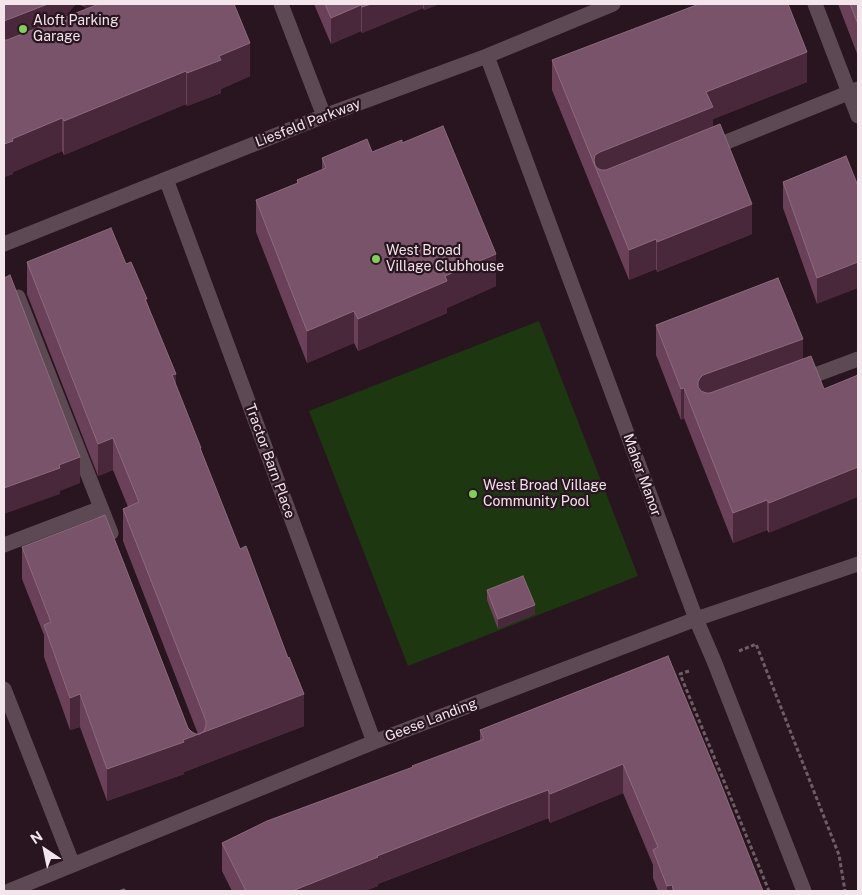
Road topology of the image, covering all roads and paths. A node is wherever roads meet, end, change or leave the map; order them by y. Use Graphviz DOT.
graph roads {
  1 [pos="281,4"];
  2 [pos="614,4"];
  3 [pos="815,4"];
  4 [pos="487,56"];
  5 [pos="854,91"];
  6 [pos="324,116"];
  7 [pos="858,116"];
  8 [pos="694,155"];
  9 [pos="166,179"];
  10 [pos="4,244"];
  11 [pos="18,297"];
  12 [pos="858,359"];
  13 [pos="787,385"];
  14 [pos="101,508"];
  15 [pos="4,545"];
  16 [pos="115,545"];
  17 [pos="858,564"];
  18 [pos="696,619"];
  19 [pos="4,689"];
  20 [pos="374,742"];
  21 [pos="724,779"];
  22 [pos="73,865"];
  23 [pos="9,891"];
  24 [pos="121,891"];
  25 [pos="125,891"];
  26 [pos="769,891"];
  27 [pos="804,891"];
  1 -- 6 [label="street"];
  2 -- 4 [label="street, Liesfeld Parkway"];
  3 -- 5 [label="street"];
  4 -- 6 [label="street, Liesfeld Parkway"];
  4 -- 18 [label="street, Maher Manor"];
  5 -- 7 [label="street"];
  5 -- 8 [label="street"];
  6 -- 9 [label="street, Liesfeld Parkway"];
  9 -- 10 [label="street, Liesfeld Parkway"];
  9 -- 20 [label="street, Tractor Barn Place"];
  11 -- 14 [label="street"];
  12 -- 13 [label="street"];
  14 -- 15 [label="street"];
  14 -- 16 [label="street"];
  17 -- 18 [label="street, Geese Landing"];
  18 -- 20 [label="street, Geese Landing"];
  18 -- 27 [label="street, Maher Manor"];
  19 -- 22 [label="street"];
  20 -- 22 [label="street, Geese Landing"];
  21 -- 26 [label="path"];
  22 -- 23 [label="street, Geese Landing"];
  24 -- 25 [label="path"];
}
